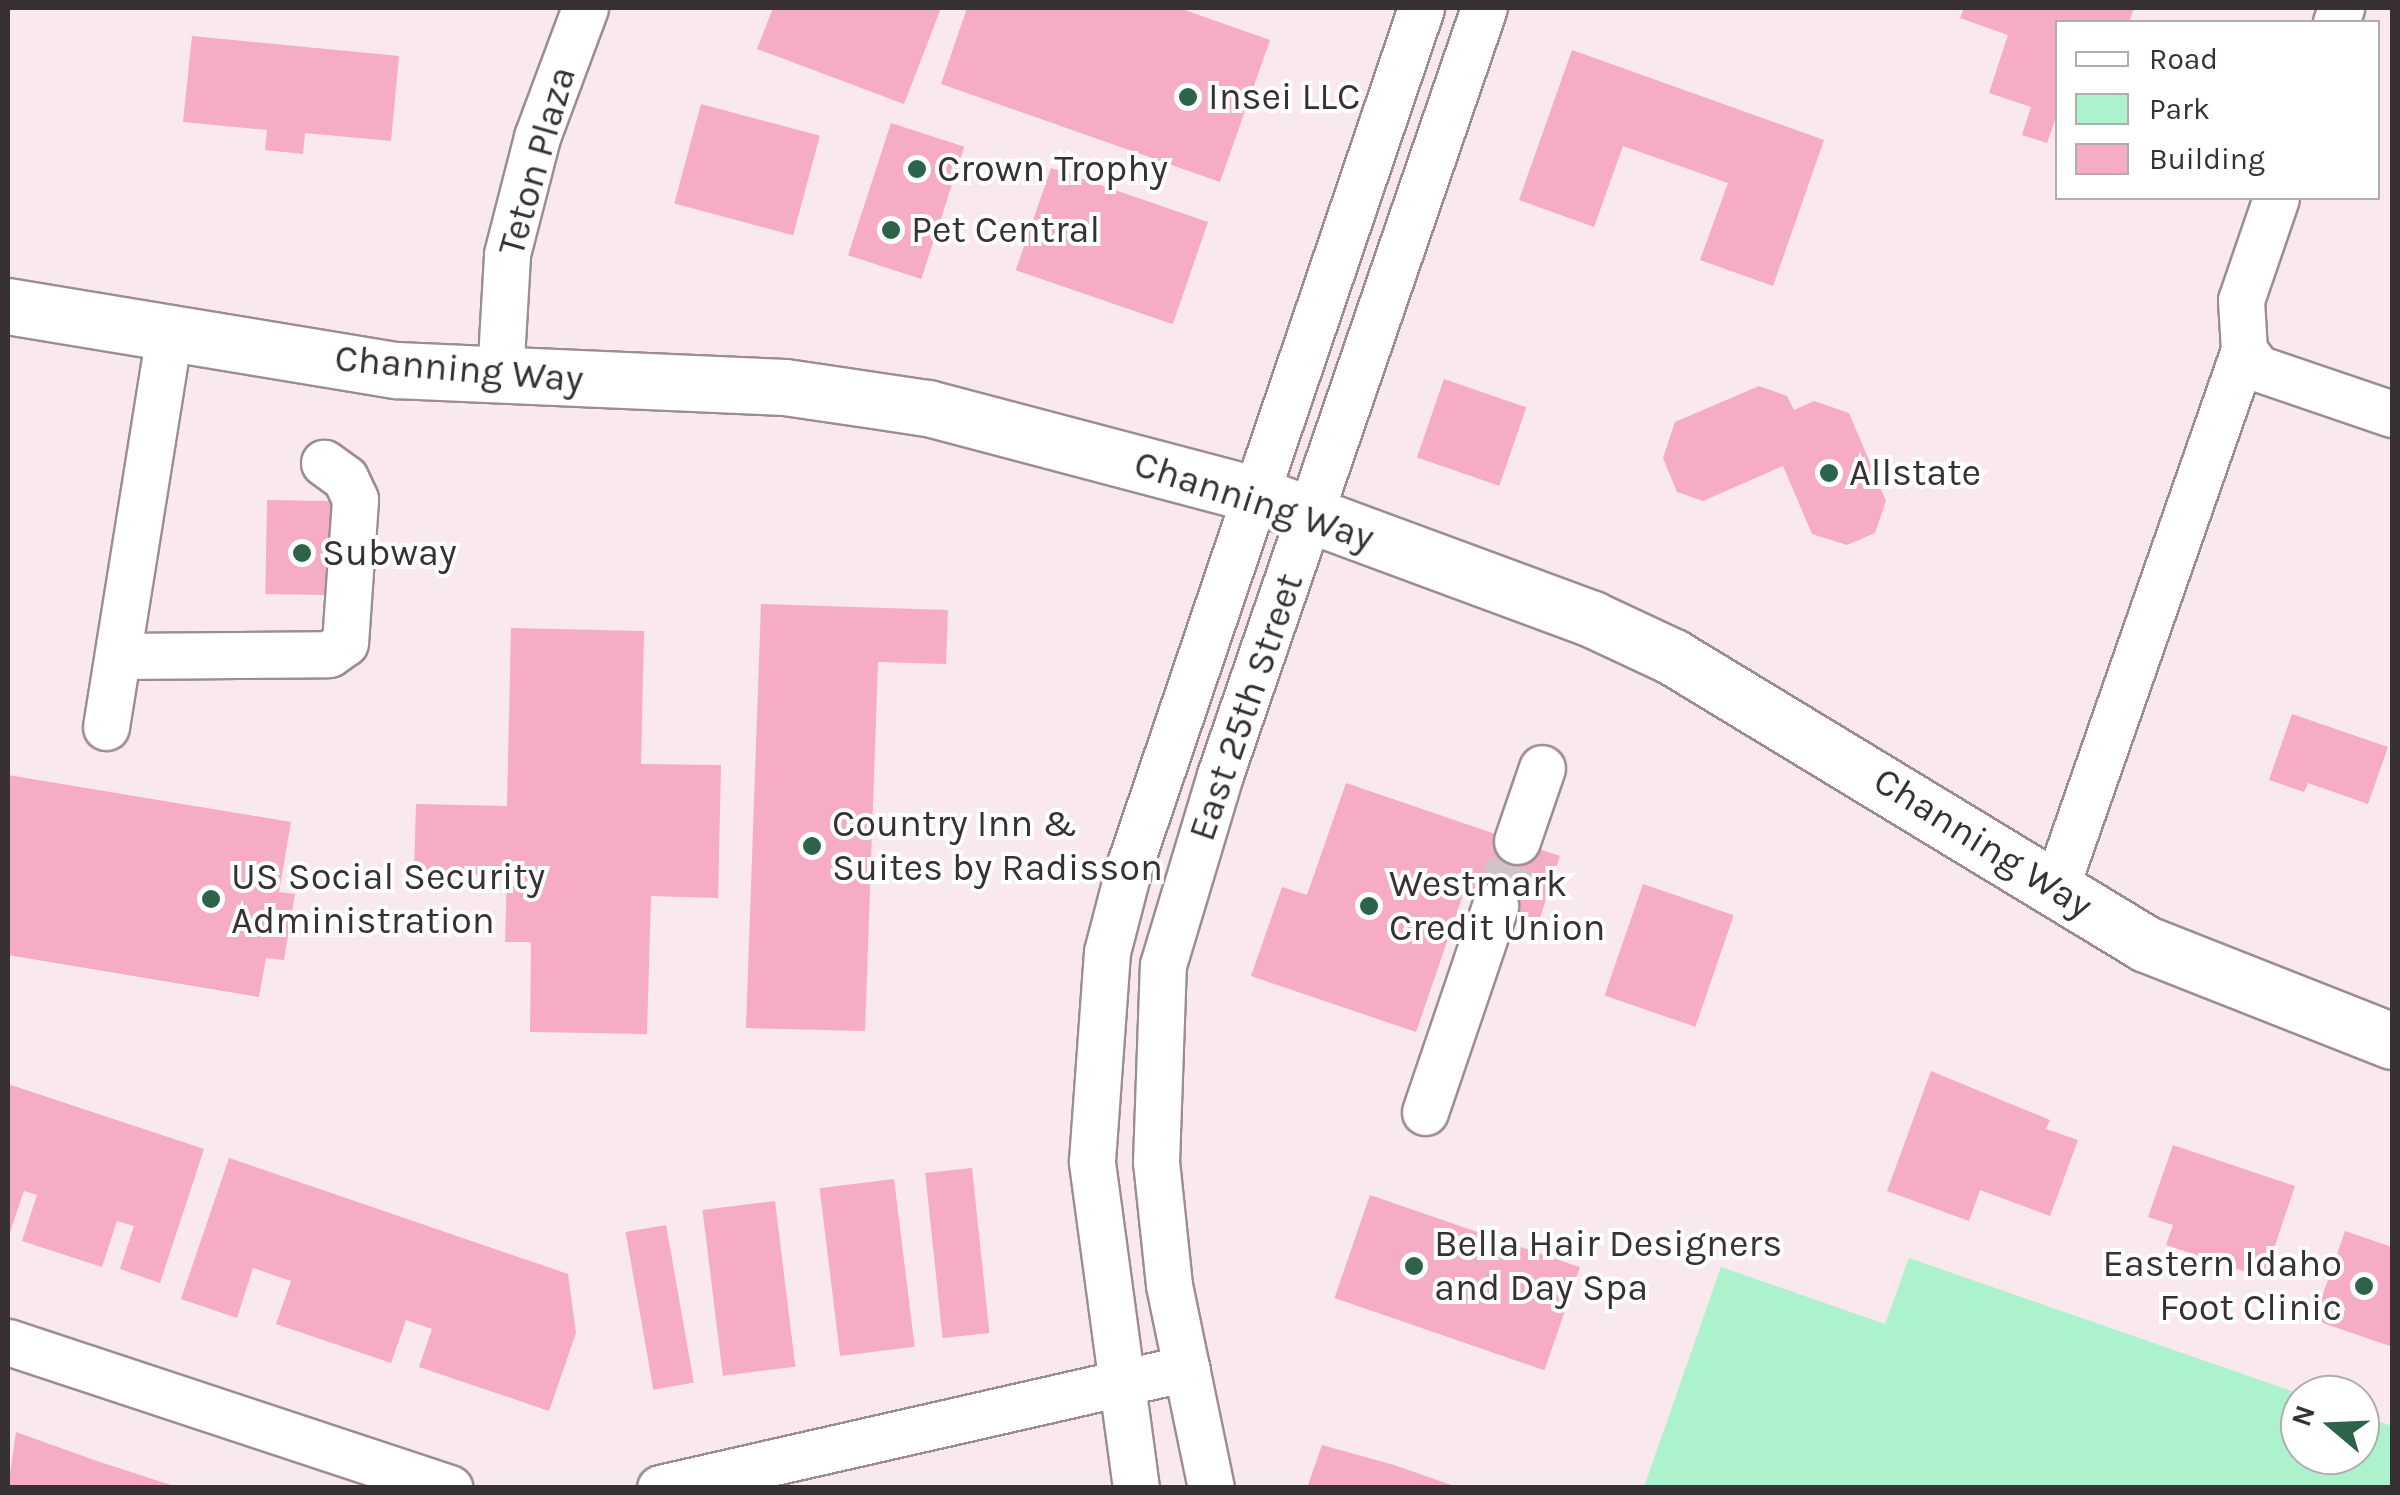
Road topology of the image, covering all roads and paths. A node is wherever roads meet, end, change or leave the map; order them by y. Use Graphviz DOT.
graph roads {
  1 [pos="585,8"];
  2 [pos="1421,8"];
  3 [pos="1484,8"];
  4 [pos="2275,200"];
  5 [pos="8,306"];
  6 [pos="169,333"];
  7 [pos="2244,350"];
  8 [pos="500,377"];
  9 [pos="2392,414"];
  10 [pos="324,463"];
  11 [pos="1256,496"];
  12 [pos="1312,516"];
  13 [pos="118,656"];
  14 [pos="106,727"];
  15 [pos="1542,768"];
  16 [pos="1517,841"];
  17 [pos="2055,890"];
  18 [pos="1496,906"];
  19 [pos="2392,1041"];
  20 [pos="1425,1112"];
  21 [pos="8,1342"];
  22 [pos="1187,1368"];
  23 [pos="1120,1386"];
  24 [pos="450,1488"];
  25 [pos="660,1488"];
  26 [pos="1136,1488"];
  27 [pos="1211,1488"];
  1 -- 8 [label="street, Teton Plaza"];
  2 -- 11 [label="street, East 25th Street"];
  3 -- 12 [label="street, East 25th Street"];
  4 -- 7 [label="street"];
  5 -- 6 [label="main road, Channing Way"];
  6 -- 8 [label="main road, Channing Way"];
  6 -- 13 [label="street"];
  7 -- 9 [label="street"];
  7 -- 17 [label="street"];
  8 -- 11 [label="main road, Channing Way"];
  10 -- 13 [label="street"];
  11 -- 12 [label="main road, Channing Way"];
  11 -- 23 [label="street, East 25th Street"];
  12 -- 17 [label="main road, Channing Way"];
  12 -- 22 [label="street, East 25th Street"];
  13 -- 14 [label="street"];
  15 -- 16 [label="street"];
  17 -- 19 [label="main road, Channing Way"];
  18 -- 20 [label="street"];
  21 -- 24 [label="street"];
  22 -- 23 [label="street"];
  22 -- 27 [label="street, East 25th Street"];
  23 -- 25 [label="street"];
  23 -- 26 [label="street, East 25th Street"];
}
